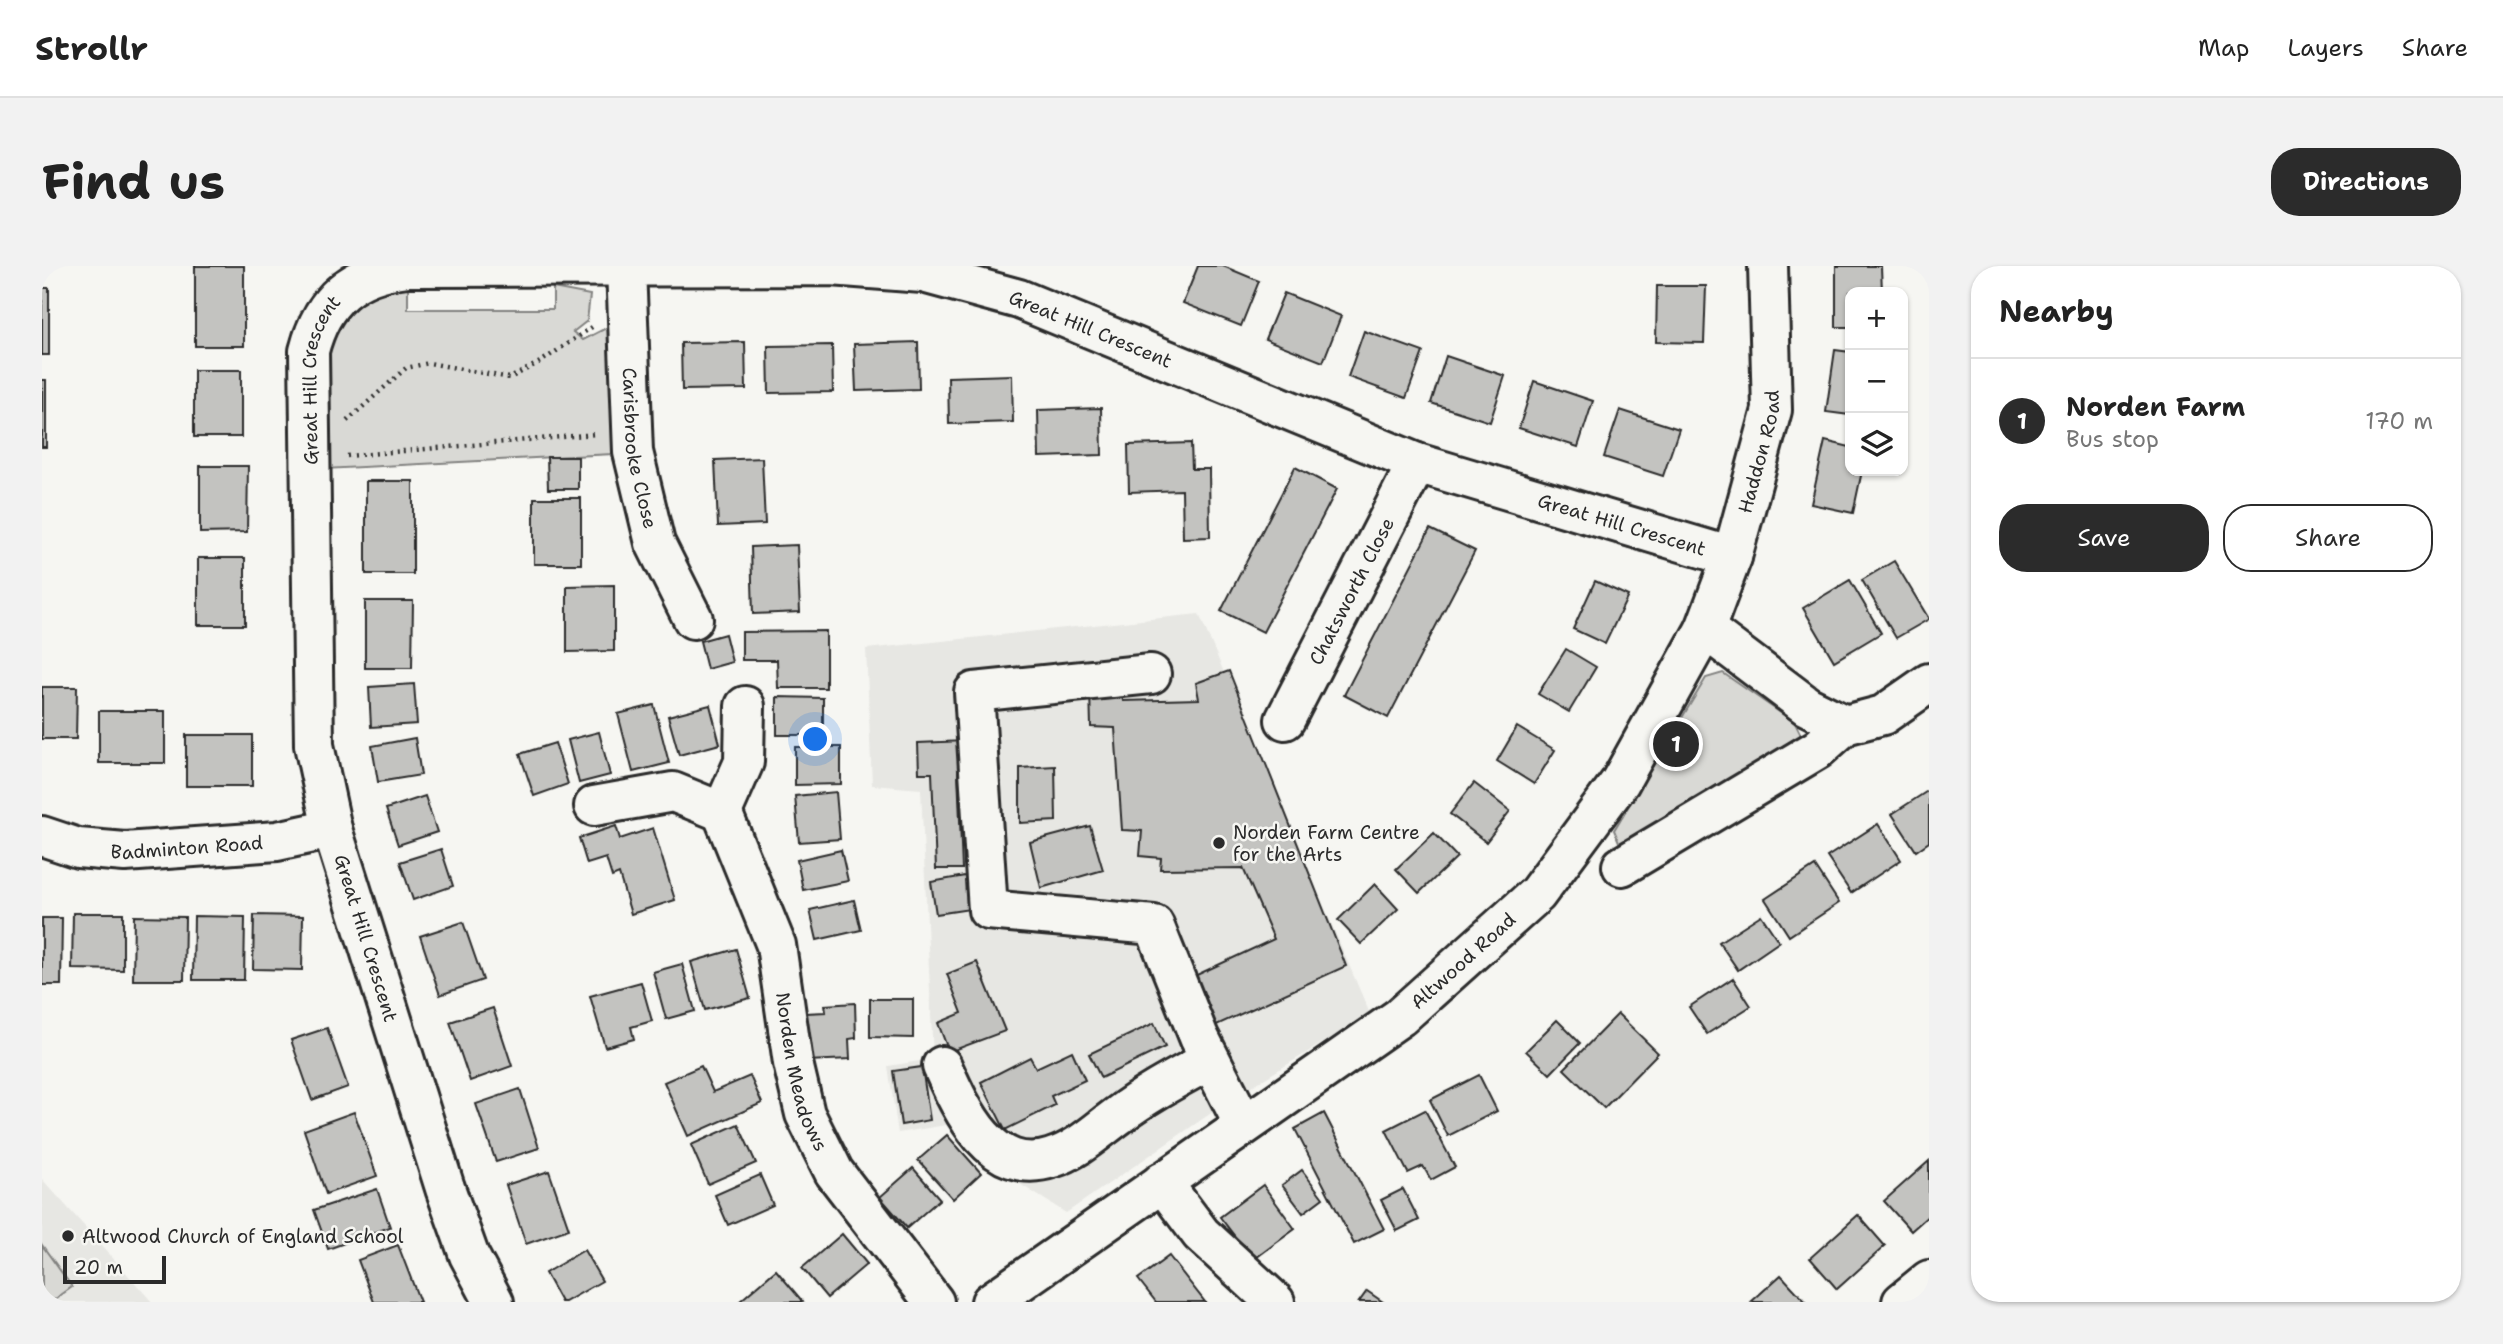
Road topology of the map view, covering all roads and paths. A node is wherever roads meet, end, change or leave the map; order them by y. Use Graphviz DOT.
graph roads {
  1 [pos="1768,266"];
  2 [pos="627,285"];
  3 [pos="632,431"];
  4 [pos="313,460"];
  5 [pos="1417,463"];
  6 [pos="1732,557"];
  7 [pos="693,619"];
  8 [pos="1705,629"];
  9 [pos="1150,674"];
  10 [pos="1929,683"];
  11 [pos="745,705"];
  12 [pos="1285,720"];
  13 [pos="1845,725"];
  14 [pos="594,806"];
  15 [pos="722,812"];
  16 [pos="332,829"];
  17 [pos="42,836"];
  18 [pos="1622,866"];
  19 [pos="1210,1060"];
  20 [pos="943,1066"];
  21 [pos="1244,1125"];
  22 [pos="1162,1182"];
  23 [pos="1929,1280"];
  24 [pos="494,1302"];
  25 [pos="934,1302"];
  26 [pos="991,1302"];
  27 [pos="1275,1302"];
  28 [pos="1902,1302"];
  1 -- 6 [label="street, Haddon Road"];
  2 -- 3 [label="street, Carisbrooke Close"];
  2 -- 4 [label="path"];
  2 -- 4 [label="street, Great Hill Crescent"];
  2 -- 5 [label="street, Great Hill Crescent"];
  3 -- 4 [label="path"];
  3 -- 7 [label="street, Carisbrooke Close"];
  4 -- 16 [label="street, Great Hill Crescent"];
  5 -- 6 [label="street, Great Hill Crescent"];
  5 -- 12 [label="street, Chatsworth Close"];
  6 -- 8 [label="street, Haddon Road"];
  8 -- 13 [label="street"];
  8 -- 21 [label="street, Altwood Road"];
  9 -- 19 [label="street"];
  10 -- 13 [label="street"];
  11 -- 15 [label="street"];
  13 -- 18 [label="street"];
  14 -- 15 [label="street"];
  15 -- 25 [label="street, Norden Meadows"];
  16 -- 17 [label="street, Badminton Road"];
  16 -- 24 [label="street, Great Hill Crescent"];
  19 -- 20 [label="street"];
  19 -- 21 [label="street"];
  21 -- 22 [label="street, Altwood Road"];
  22 -- 26 [label="street, Altwood Road"];
  22 -- 27 [label="street"];
  23 -- 28 [label="street"];
}
